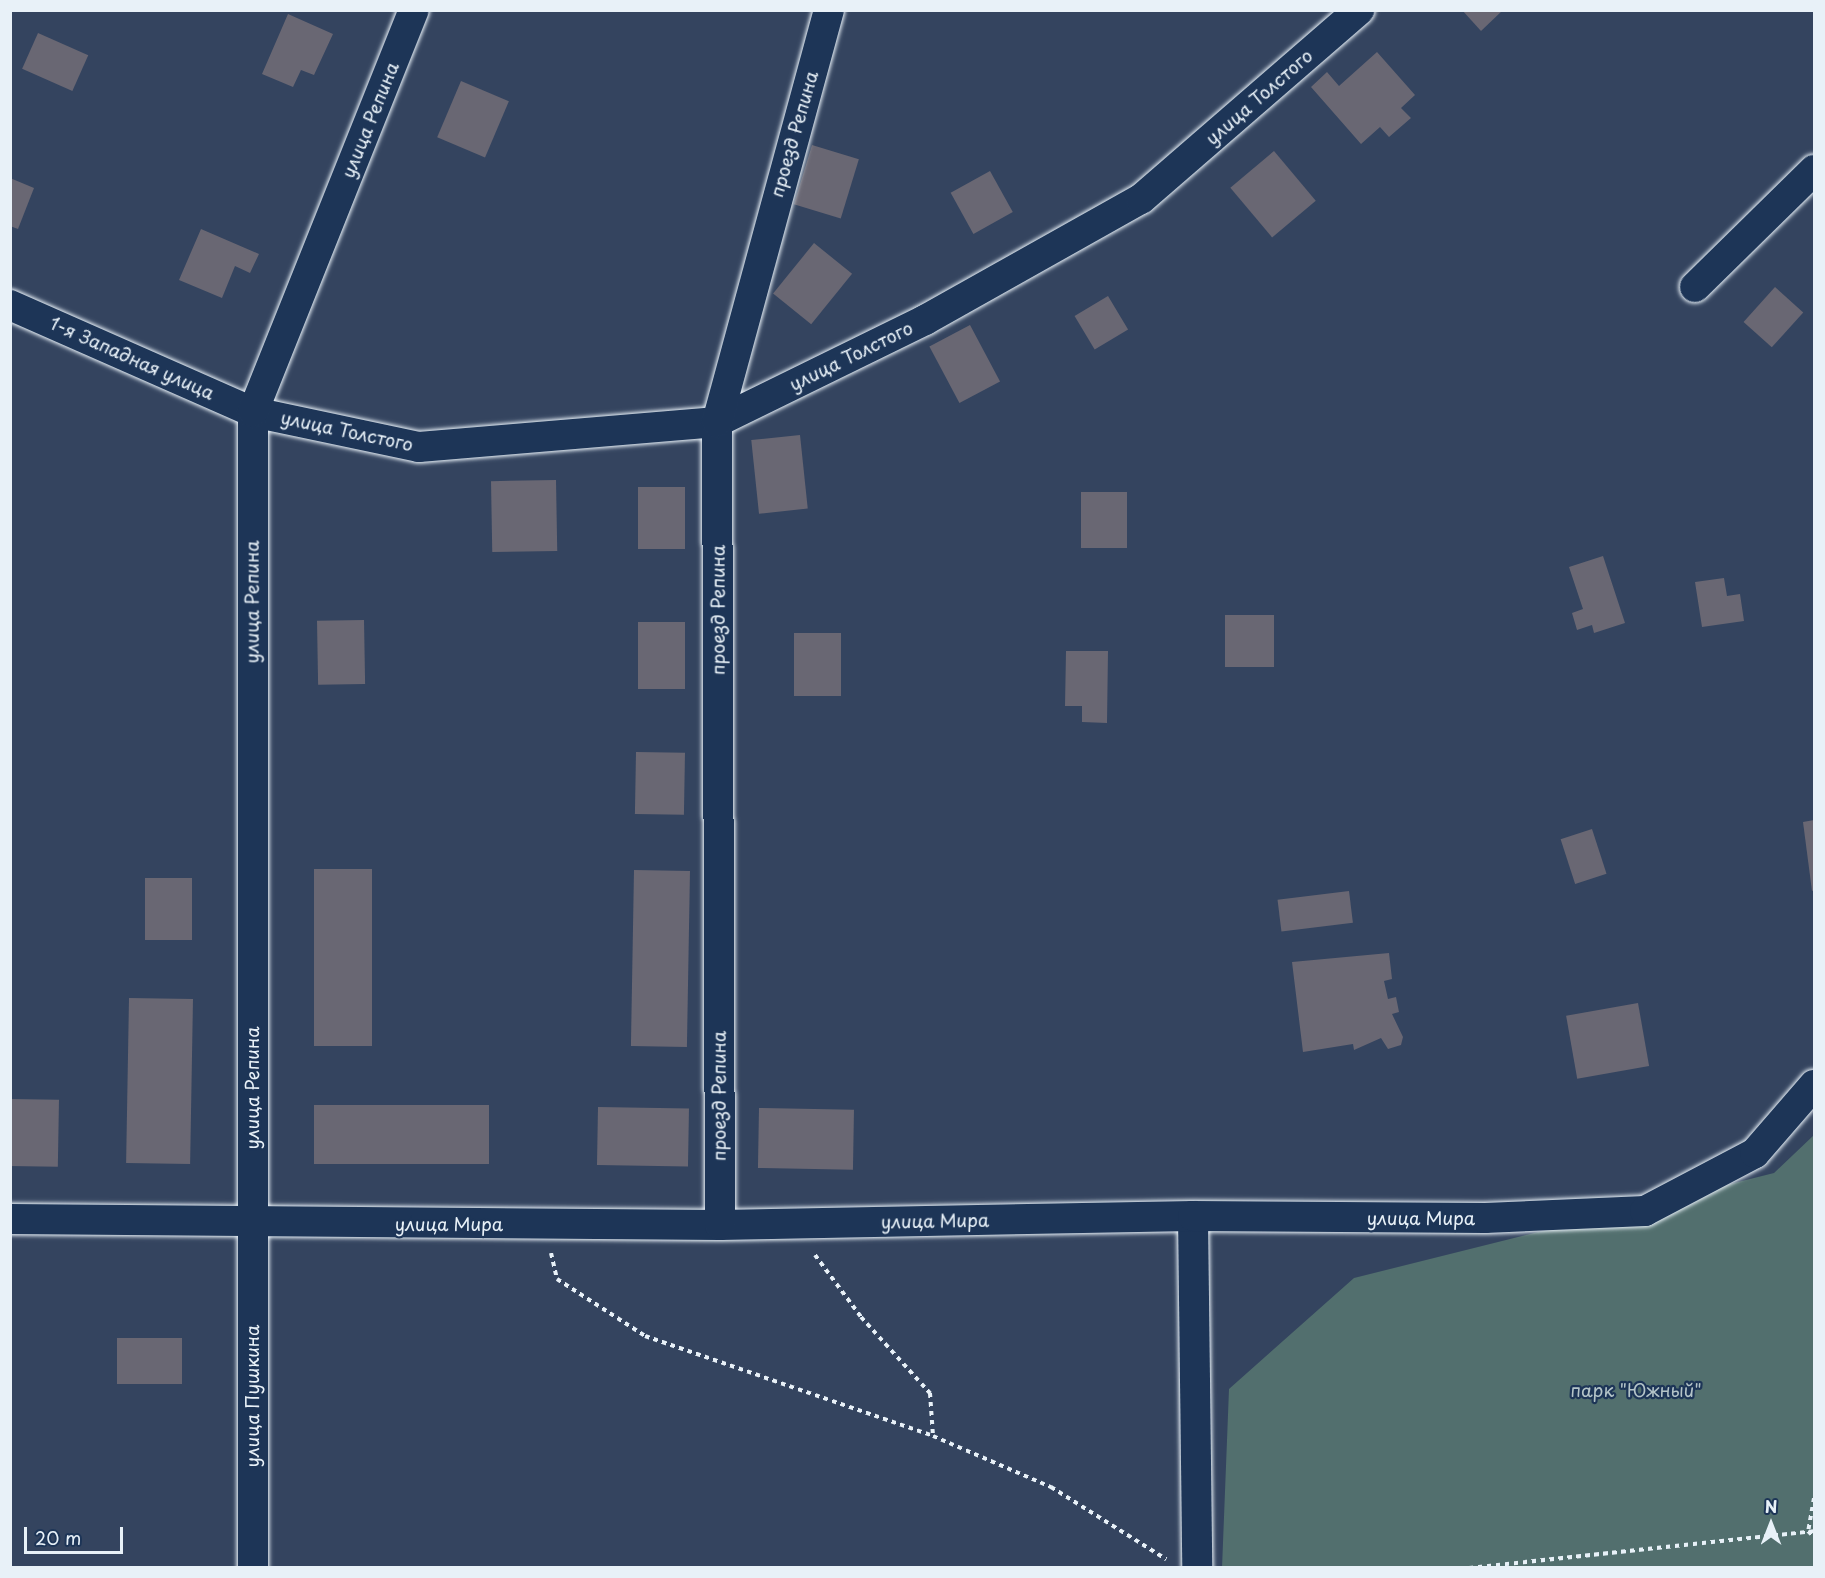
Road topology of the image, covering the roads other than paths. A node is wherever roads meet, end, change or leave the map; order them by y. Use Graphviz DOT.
graph roads {
  1 [pos="414,10"];
  2 [pos="829,10"];
  3 [pos="1359,10"];
  4 [pos="1815,170"];
  5 [pos="1695,287"];
  6 [pos="10,305"];
  7 [pos="253,412"];
  8 [pos="717,422"];
  9 [pos="1815,1085"];
  10 [pos="1193,1216"];
  11 [pos="10,1219"];
  12 [pos="251,1224"];
  13 [pos="720,1225"];
  14 [pos="1183,1564"];
  15 [pos="253,1568"];
  1 -- 7 [label="street, улица Репина"];
  2 -- 8 [label="street, проезд Репина"];
  3 -- 8 [label="street, улица Толстого"];
  4 -- 5 [label="street"];
  6 -- 7 [label="street, 1-я Западная улица"];
  7 -- 8 [label="street, улица Толстого"];
  7 -- 12 [label="street, улица Репина"];
  8 -- 13 [label="street, проезд Репина"];
  9 -- 10 [label="street, улица Мира"];
  10 -- 13 [label="street, улица Мира"];
  10 -- 14 [label="street"];
  11 -- 12 [label="street, улица Мира"];
  12 -- 13 [label="street, улица Мира"];
  12 -- 15 [label="street, улица Пушкина"];
}
